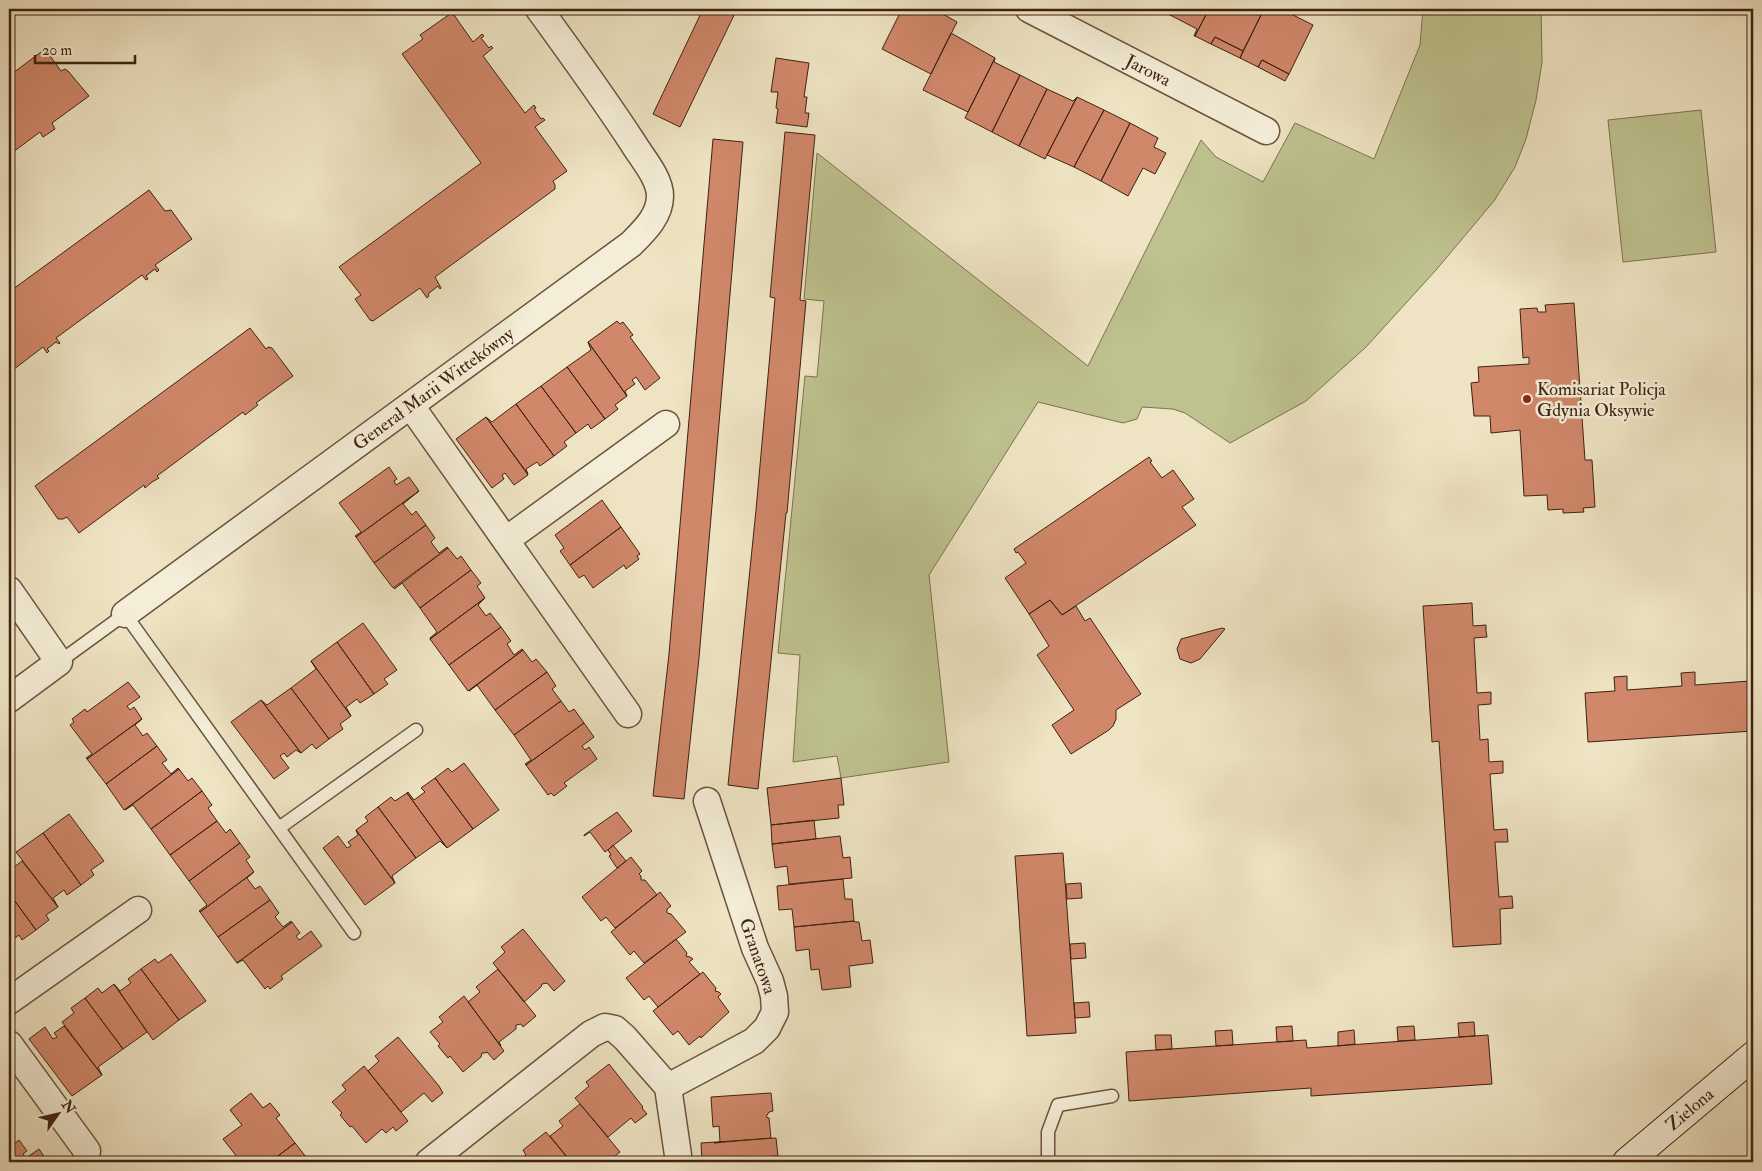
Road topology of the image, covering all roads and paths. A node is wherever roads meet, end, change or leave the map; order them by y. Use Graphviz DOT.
graph roads {
  1 [pos="539,9"];
  2 [pos="1029,9"];
  3 [pos="1266,131"];
  4 [pos="411,406"];
  5 [pos="666,424"];
  6 [pos="506,540"];
  7 [pos="9,590"];
  8 [pos="125,614"];
  9 [pos="59,662"];
  10 [pos="9,699"];
  11 [pos="628,714"];
  12 [pos="416,730"];
  13 [pos="707,801"];
  14 [pos="279,828"];
  15 [pos="138,910"];
  16 [pos="354,933"];
  17 [pos="9,1002"];
  18 [pos="9,1044"];
  19 [pos="1753,1056"];
  20 [pos="668,1087"];
  21 [pos="1112,1096"];
  22 [pos="87,1151"];
  23 [pos="460,1153"];
  24 [pos="429,1162"];
  25 [pos="679,1162"];
  26 [pos="1048,1162"];
  27 [pos="1627,1162"];
  1 -- 4 [label="street, Generał Marii Wittekówny"];
  2 -- 3 [label="street, Jarowa"];
  4 -- 6 [label="street"];
  4 -- 8 [label="street, Generał Marii Wittekówny"];
  5 -- 6 [label="street"];
  6 -- 11 [label="street"];
  7 -- 9 [label="street"];
  8 -- 9 [label="lane, Generał Marii Wittekówny"];
  8 -- 14 [label="lane"];
  9 -- 10 [label="street, Generał Marii Wittekówny"];
  12 -- 14 [label="lane"];
  13 -- 20 [label="street, Granatowa"];
  14 -- 16 [label="lane"];
  15 -- 17 [label="street"];
  18 -- 22 [label="street"];
  19 -- 27 [label="street, Zielona"];
  20 -- 23 [label="street"];
  20 -- 25 [label="street"];
  21 -- 26 [label="lane"];
  23 -- 24 [label="street"];
}
